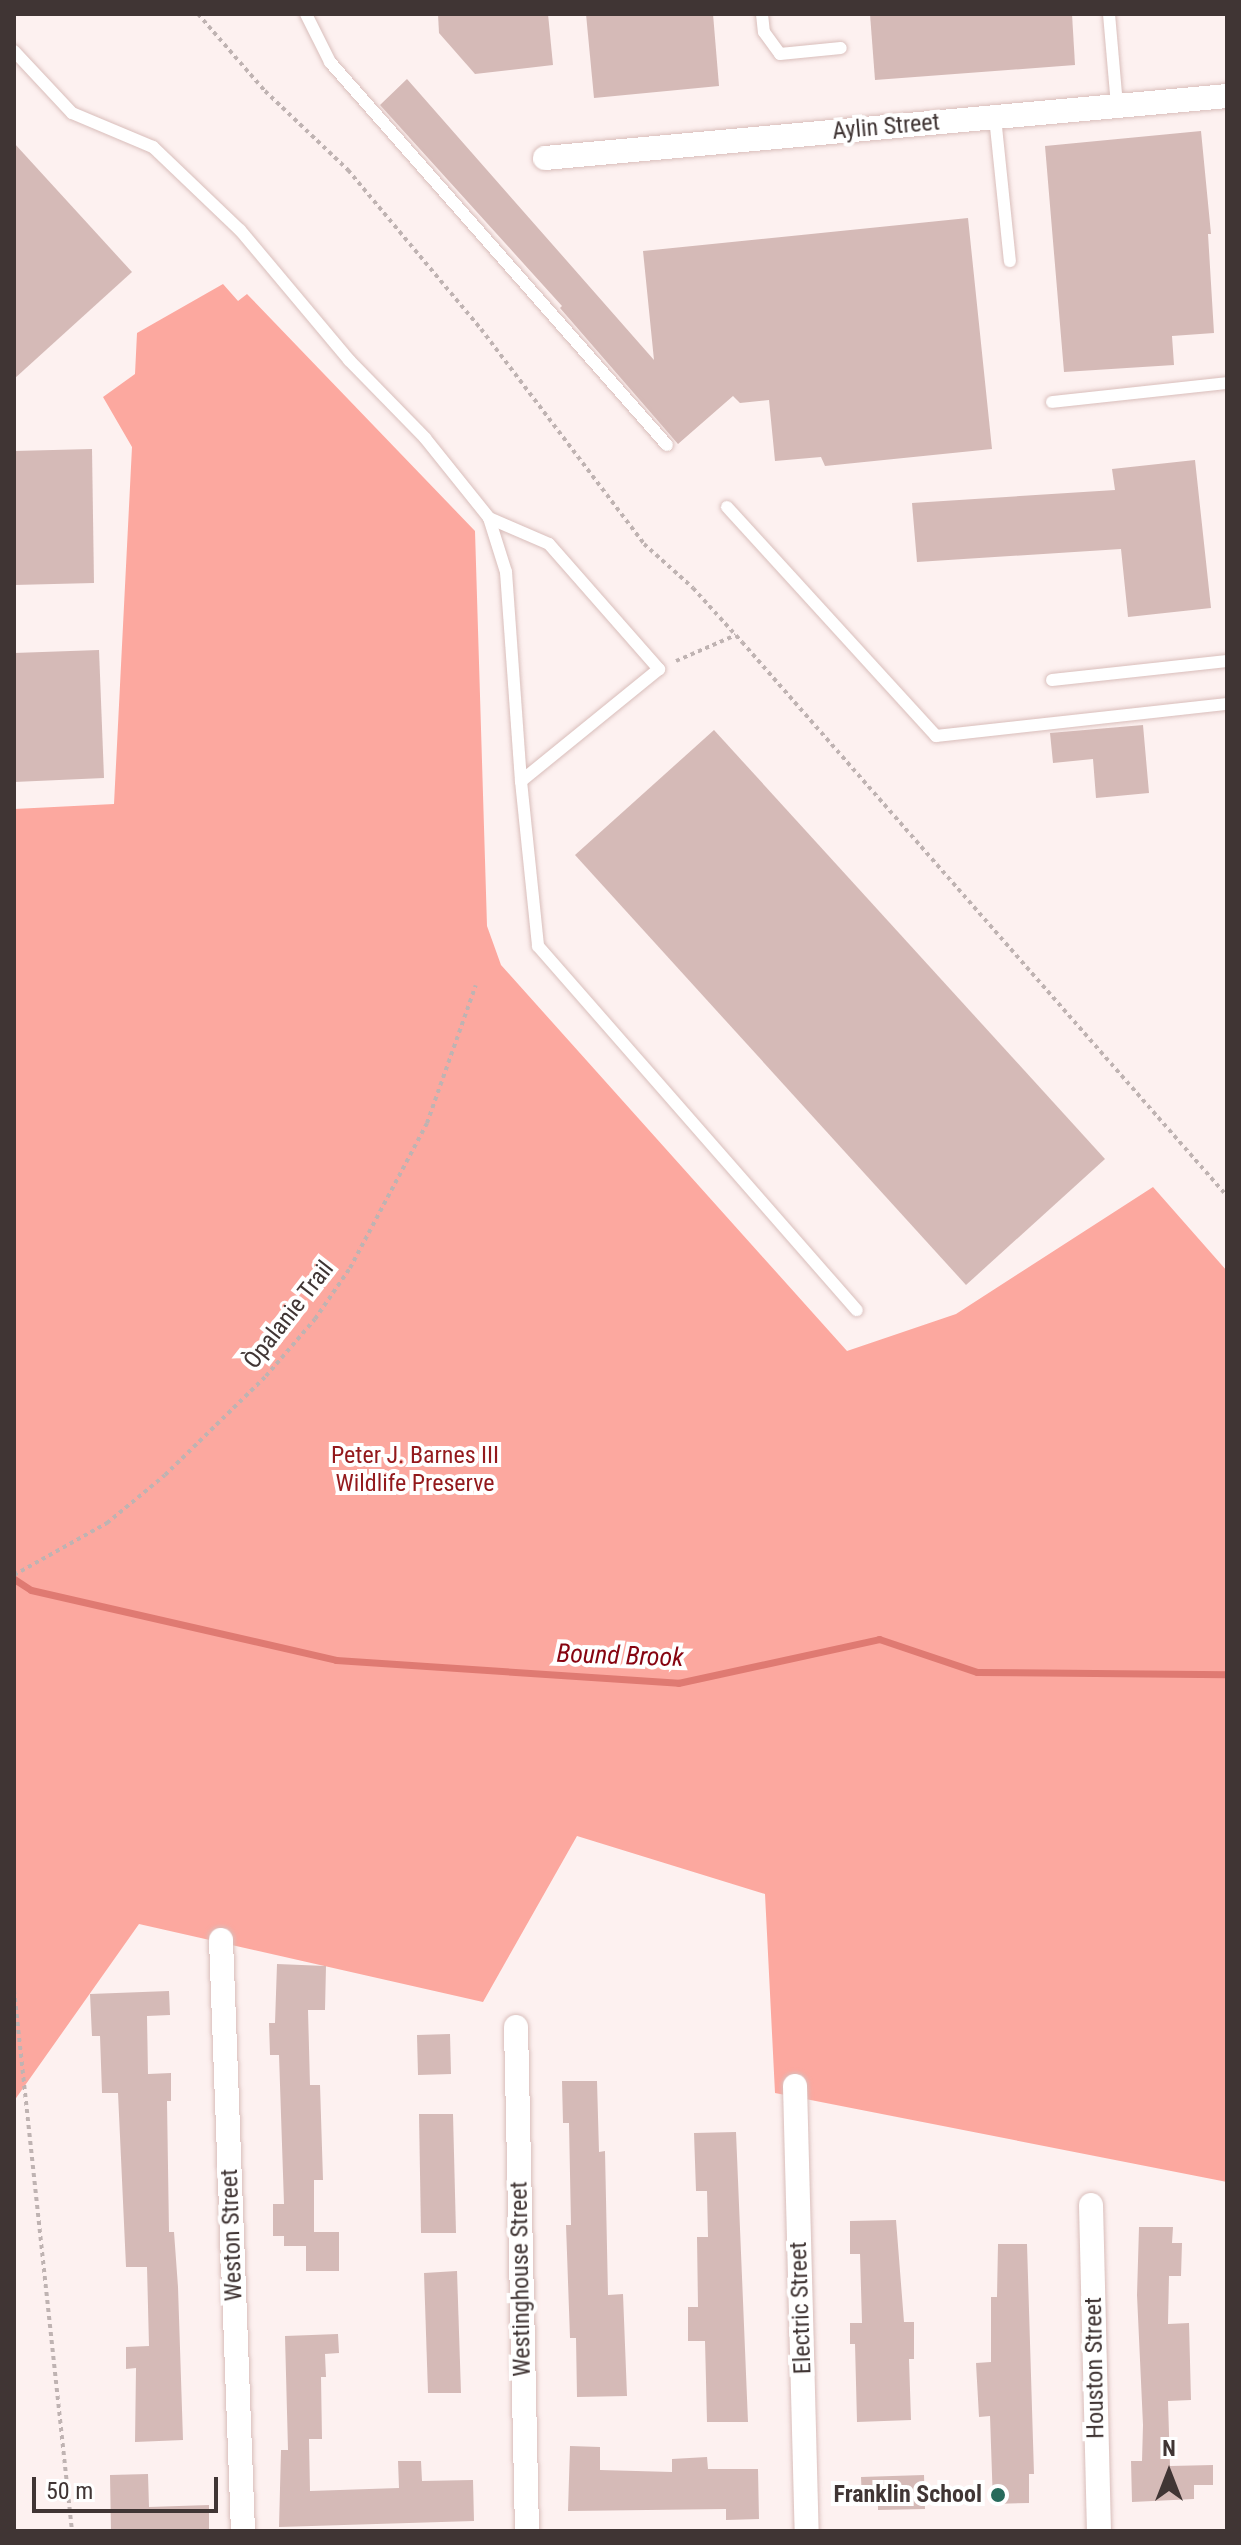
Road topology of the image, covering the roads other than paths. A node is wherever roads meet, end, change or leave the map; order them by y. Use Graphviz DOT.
graph roads {
  1 [pos="306,14"];
  2 [pos="762,14"];
  3 [pos="1109,14"];
  4 [pos="841,48"];
  5 [pos="14,51"];
  6 [pos="1227,96"];
  7 [pos="1117,106"];
  8 [pos="995,117"];
  9 [pos="545,158"];
  10 [pos="1010,261"];
  11 [pos="1227,383"];
  12 [pos="1052,402"];
  13 [pos="667,445"];
  14 [pos="727,507"];
  15 [pos="489,518"];
  16 [pos="1227,661"];
  17 [pos="1052,680"];
  18 [pos="1227,704"];
  19 [pos="521,781"];
  20 [pos="857,1310"];
  21 [pos="221,1940"];
  22 [pos="516,2027"];
  23 [pos="795,2086"];
  24 [pos="1091,2205"];
  25 [pos="243,2531"];
  26 [pos="527,2531"];
  27 [pos="807,2531"];
  28 [pos="1099,2531"];
  1 -- 13 [label="lane"];
  2 -- 4 [label="lane"];
  3 -- 7 [label="lane"];
  5 -- 15 [label="lane"];
  6 -- 7 [label="street, Aylin Street"];
  7 -- 8 [label="street, Aylin Street"];
  8 -- 9 [label="street, Aylin Street"];
  8 -- 10 [label="lane"];
  11 -- 12 [label="lane"];
  14 -- 18 [label="lane"];
  15 -- 19 [label="lane"];
  15 -- 19 [label="lane"];
  16 -- 17 [label="lane"];
  19 -- 20 [label="lane"];
  21 -- 25 [label="street, Weston Street"];
  22 -- 26 [label="street, Westinghouse Street"];
  23 -- 27 [label="street, Electric Street"];
  24 -- 28 [label="street, Houston Street"];
}
